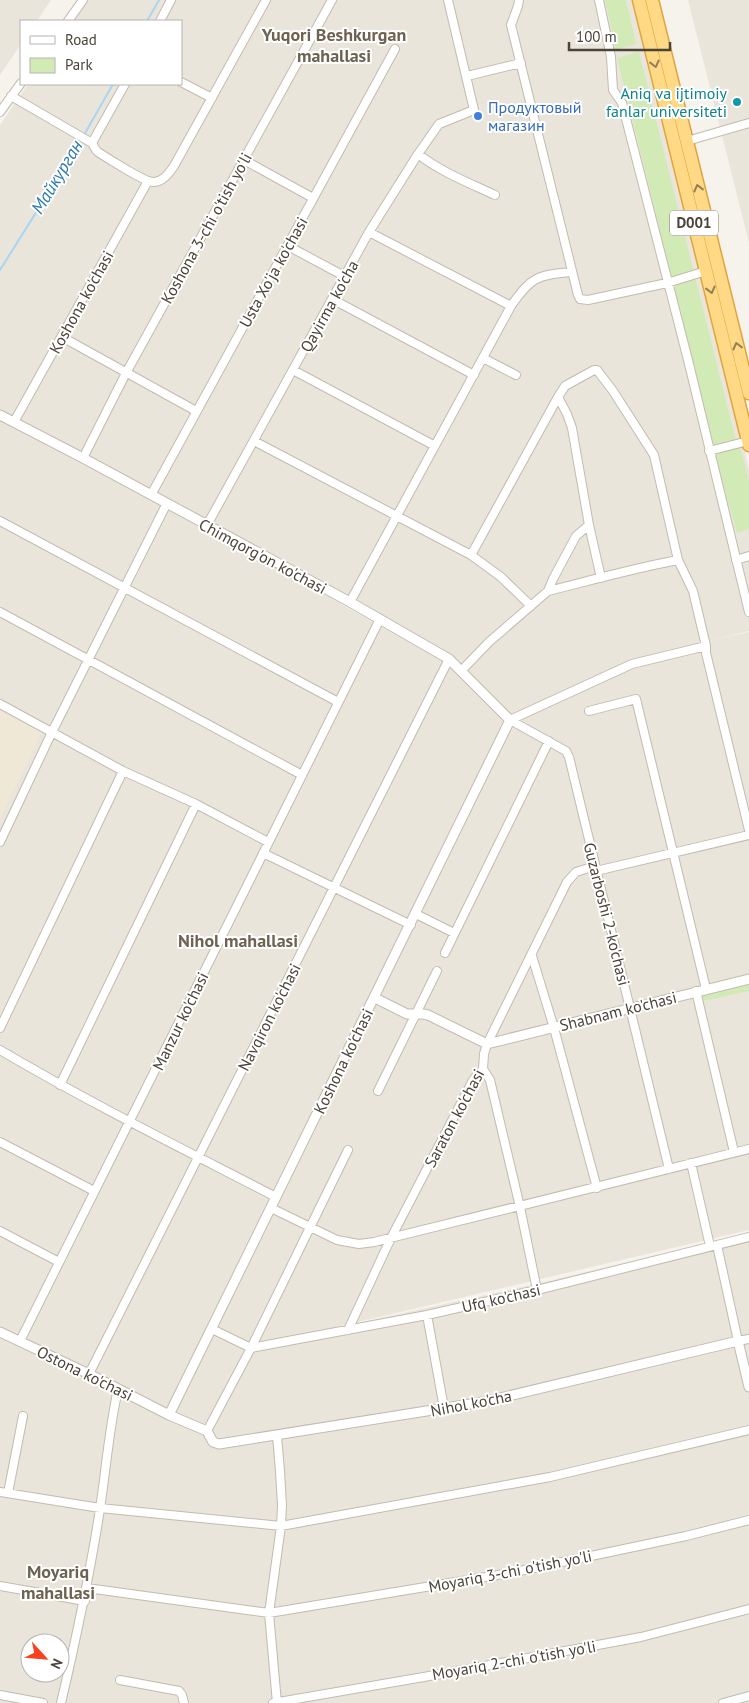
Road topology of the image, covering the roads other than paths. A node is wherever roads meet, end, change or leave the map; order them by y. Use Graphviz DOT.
graph roads {
  1 [pos="84,0"];
  2 [pos="171,0"];
  3 [pos="266,0"];
  4 [pos="332,0"];
  5 [pos="448,0"];
  6 [pos="519,0"];
  7 [pos="599,0"];
  8 [pos="639,0"];
  9 [pos="652,0"];
  10 [pos="69,20"];
  11 [pos="161,20"];
  12 [pos="395,49"];
  13 [pos="521,63"];
  14 [pos="467,76"];
  15 [pos="182,83"];
  16 [pos="20,84"];
  17 [pos="124,85"];
  18 [pos="11,96"];
  19 [pos="212,98"];
  20 [pos="0,112"];
  21 [pos="749,123"];
  22 [pos="687,141"];
  23 [pos="92,143"];
  24 [pos="418,154"];
  25 [pos="244,160"];
  26 [pos="148,181"];
  27 [pos="495,195"];
  28 [pos="313,198"];
  29 [pos="369,232"];
  30 [pos="288,246"];
  31 [pos="706,271"];
  32 [pos="572,272"];
  33 [pos="344,276"];
  34 [pos="667,282"];
  35 [pos="332,299"];
  36 [pos="511,306"];
  37 [pos="62,337"];
  38 [pos="483,358"];
  39 [pos="293,370"];
  40 [pos="126,373"];
  41 [pos="474,375"];
  42 [pos="516,375"];
  43 [pos="749,393"];
  44 [pos="558,397"];
  45 [pos="196,411"];
  46 [pos="0,415"];
  47 [pos="14,422"];
  48 [pos="254,441"];
  49 [pos="748,443"];
  50 [pos="435,446"];
  51 [pos="709,451"];
  52 [pos="83,458"];
  53 [pos="151,495"];
  54 [pos="167,504"];
  55 [pos="398,515"];
  56 [pos="0,521"];
  57 [pos="207,525"];
  58 [pos="589,525"];
  59 [pos="471,555"];
  60 [pos="749,556"];
  61 [pos="678,560"];
  62 [pos="736,560"];
  63 [pos="601,578"];
  64 [pos="124,587"];
  65 [pos="548,591"];
  66 [pos="350,602"];
  67 [pos="531,606"];
  68 [pos="0,612"];
  69 [pos="749,612"];
  70 [pos="380,619"];
  71 [pos="706,646"];
  72 [pos="448,659"];
  73 [pos="88,660"];
  74 [pos="462,670"];
  75 [pos="338,702"];
  76 [pos="0,704"];
  77 [pos="590,712"];
  78 [pos="510,720"];
  79 [pos="52,732"];
  80 [pos="549,741"];
  81 [pos="123,771"];
  82 [pos="302,775"];
  83 [pos="196,804"];
  84 [pos="749,830"];
  85 [pos="749,835"];
  86 [pos="0,842"];
  87 [pos="268,842"];
  88 [pos="673,852"];
  89 [pos="263,853"];
  90 [pos="595,868"];
  91 [pos="334,888"];
  92 [pos="416,914"];
  93 [pos="411,924"];
  94 [pos="454,933"];
  95 [pos="445,952"];
  96 [pos="532,956"];
  97 [pos="437,971"];
  98 [pos="749,979"];
  99 [pos="706,989"];
  100 [pos="696,991"];
  101 [pos="375,998"];
  102 [pos="630,1008"];
  103 [pos="416,1014"];
  104 [pos="0,1028"];
  105 [pos="554,1028"];
  106 [pos="488,1044"];
  107 [pos="0,1050"];
  108 [pos="483,1069"];
  109 [pos="60,1085"];
  110 [pos="378,1091"];
  111 [pos="129,1122"];
  112 [pos="0,1142"];
  113 [pos="749,1148"];
  114 [pos="348,1150"];
  115 [pos="734,1152"];
  116 [pos="199,1157"];
  117 [pos="691,1163"];
  118 [pos="669,1169"];
  119 [pos="597,1188"];
  120 [pos="94,1190"];
  121 [pos="276,1196"];
  122 [pos="520,1207"];
  123 [pos="271,1208"];
  124 [pos="310,1227"];
  125 [pos="0,1231"];
  126 [pos="749,1237"];
  127 [pos="391,1238"];
  128 [pos="713,1246"];
  129 [pos="59,1262"];
  130 [pos="537,1290"];
  131 [pos="427,1315"];
  132 [pos="212,1328"];
  133 [pos="348,1330"];
  134 [pos="0,1332"];
  135 [pos="749,1339"];
  136 [pos="738,1341"];
  137 [pos="20,1342"];
  138 [pos="251,1348"];
  139 [pos="89,1374"];
  140 [pos="749,1388"];
  141 [pos="118,1389"];
  142 [pos="444,1408"];
  143 [pos="169,1415"];
  144 [pos="23,1416"];
  145 [pos="749,1430"];
  146 [pos="207,1431"];
  147 [pos="277,1436"];
  148 [pos="4,1493"];
  149 [pos="100,1508"];
  150 [pos="749,1520"];
  151 [pos="281,1526"];
  152 [pos="0,1586"];
  153 [pos="87,1588"];
  154 [pos="85,1601"];
  155 [pos="749,1609"];
  156 [pos="269,1613"];
  157 [pos="120,1680"];
  158 [pos="0,1695"];
  159 [pos="749,1696"];
  160 [pos="43,1703"];
  161 [pos="61,1703"];
  162 [pos="184,1703"];
  163 [pos="276,1703"];
  164 [pos="723,1703"];
  1 -- 10 [label="street"];
  2 -- 11 [label="street"];
  3 -- 19 [label="street"];
  4 -- 25 [label="street, Koshona 3-chi o'tish yo'li"];
  5 -- 14 [label="street"];
  6 -- 13 [label="street"];
  7 -- 34 [label="street"];
  8 -- 31 [label="highway, D001, one-way"];
  9 -- 22 [label="highway, D001"];
  12 -- 28 [label="street, Usta Xo'ja ko'chasi"];
  13 -- 14 [label="street"];
  13 -- 32 [label="street"];
  14 -- 24 [label="street, Qayirma ko'cha"];
  15 -- 19 [label="street"];
  16 -- 18 [label="street"];
  17 -- 23 [label="street"];
  18 -- 20 [label="street"];
  18 -- 23 [label="street"];
  19 -- 26 [label="street"];
  21 -- 22 [label="street"];
  43 -- 22 [label="highway, D001, one-way"];
  23 -- 26 [label="street"];
  24 -- 27 [label="street"];
  24 -- 29 [label="street, Qayirma ko'cha"];
  25 -- 28 [label="street"];
  25 -- 40 [label="street, Koshona 3-chi o'tish yo'li"];
  26 -- 37 [label="street, Koshona ko'chasi"];
  28 -- 30 [label="street, Usta Xo'ja ko'chasi"];
  29 -- 33 [label="street, Qayirma ko'cha"];
  29 -- 36 [label="street"];
  30 -- 33 [label="street"];
  30 -- 45 [label="street, Usta Xo'ja ko'chasi"];
  31 -- 34 [label="street"];
  31 -- 49 [label="highway, D001, one-way"];
  32 -- 34 [label="street"];
  32 -- 36 [label="street"];
  33 -- 35 [label="street, Qayirma ko'cha"];
  34 -- 51 [label="street"];
  35 -- 39 [label="street, Qayirma ko'cha"];
  35 -- 41 [label="street"];
  36 -- 38 [label="street"];
  37 -- 40 [label="street"];
  37 -- 47 [label="street, Koshona ko'chasi"];
  38 -- 41 [label="street"];
  38 -- 42 [label="street"];
  39 -- 48 [label="street, Qayirma ko'cha"];
  39 -- 50 [label="street"];
  40 -- 45 [label="street"];
  40 -- 52 [label="street, Koshona 3-chi o'tish yo'li"];
  41 -- 50 [label="street"];
  44 -- 58 [label="street"];
  44 -- 59 [label="street"];
  44 -- 61 [label="street"];
  45 -- 53 [label="street, Usta Xo'ja ko'chasi"];
  46 -- 47 [label="street, Chimqorg'on ko'chasi"];
  47 -- 52 [label="street, Chimqorg'on ko'chasi"];
  48 -- 55 [label="street"];
  48 -- 57 [label="street, Qayirma ko'cha"];
  49 -- 51 [label="street"];
  50 -- 55 [label="street"];
  51 -- 62 [label="street"];
  52 -- 53 [label="street, Chimqorg'on ko'chasi"];
  53 -- 54 [label="street, Chimqorg'on ko'chasi"];
  54 -- 57 [label="street, Chimqorg'on ko'chasi"];
  54 -- 64 [label="street"];
  55 -- 59 [label="street"];
  55 -- 66 [label="street"];
  56 -- 64 [label="street"];
  57 -- 66 [label="street, Chimqorg'on ko'chasi"];
  58 -- 63 [label="street"];
  58 -- 65 [label="street"];
  59 -- 67 [label="street"];
  60 -- 62 [label="street"];
  61 -- 63 [label="street"];
  61 -- 71 [label="street"];
  62 -- 69 [label="street"];
  63 -- 65 [label="street"];
  64 -- 73 [label="street"];
  64 -- 75 [label="street"];
  65 -- 67 [label="street"];
  66 -- 70 [label="street, Chimqorg'on ko'chasi"];
  67 -- 74 [label="street"];
  68 -- 73 [label="street"];
  70 -- 72 [label="street, Chimqorg'on ko'chasi"];
  70 -- 75 [label="street, Manzur ko'chasi"];
  71 -- 78 [label="street"];
  71 -- 84 [label="street"];
  72 -- 74 [label="street, Chimqorg'on ko'chasi"];
  72 -- 91 [label="street, Navqiron ko'chasi"];
  73 -- 79 [label="street"];
  73 -- 82 [label="street"];
  74 -- 78 [label="street, Chimqorg'on ko'chasi"];
  75 -- 82 [label="street, Manzur ko'chasi"];
  76 -- 79 [label="street"];
  77 -- 88 [label="street"];
  78 -- 80 [label="street, Guzarboshi 2-ko'chasi"];
  78 -- 92 [label="street, Koshona ko'chasi"];
  79 -- 81 [label="street"];
  79 -- 86 [label="street"];
  80 -- 90 [label="street, Guzarboshi 2-ko'chasi"];
  80 -- 94 [label="street"];
  81 -- 83 [label="street"];
  81 -- 104 [label="street"];
  82 -- 87 [label="street, Manzur ko'chasi"];
  83 -- 87 [label="street"];
  83 -- 109 [label="street"];
  85 -- 88 [label="street, Saraton ko'chasi"];
  87 -- 89 [label="street, Manzur ko'chasi"];
  88 -- 90 [label="street, Saraton ko'chasi"];
  88 -- 99 [label="street"];
  89 -- 91 [label="street"];
  89 -- 111 [label="street, Manzur ko'chasi"];
  90 -- 96 [label="street, Saraton ko'chasi"];
  90 -- 102 [label="street, Guzarboshi 2-ko'chasi"];
  91 -- 93 [label="street"];
  91 -- 116 [label="street, Navqiron ko'chasi"];
  92 -- 93 [label="street, Koshona ko'chasi"];
  92 -- 94 [label="street"];
  93 -- 101 [label="street, Koshona ko'chasi"];
  94 -- 95 [label="street"];
  96 -- 105 [label="street"];
  96 -- 106 [label="street, Saraton ko'chasi"];
  97 -- 103 [label="street"];
  98 -- 99 [label="street, Shabnam ko'chasi"];
  99 -- 100 [label="street, Shabnam ko'chasi"];
  100 -- 102 [label="street, Shabnam ko'chasi"];
  100 -- 115 [label="street"];
  101 -- 103 [label="street"];
  101 -- 121 [label="street, Koshona ko'chasi"];
  102 -- 105 [label="street, Shabnam ko'chasi"];
  102 -- 118 [label="street, Guzarboshi 2-ko'chasi"];
  103 -- 106 [label="street"];
  103 -- 110 [label="street"];
  105 -- 106 [label="street, Shabnam ko'chasi"];
  105 -- 119 [label="street"];
  106 -- 108 [label="street, Saraton ko'chasi"];
  107 -- 109 [label="street"];
  108 -- 122 [label="street"];
  108 -- 127 [label="street, Saraton ko'chasi"];
  109 -- 111 [label="street"];
  111 -- 116 [label="street"];
  111 -- 120 [label="street, Manzur ko'chasi"];
  112 -- 120 [label="street"];
  113 -- 115 [label="street"];
  114 -- 124 [label="street"];
  115 -- 117 [label="street"];
  116 -- 121 [label="street"];
  116 -- 139 [label="street, Navqiron ko'chasi"];
  117 -- 118 [label="street"];
  117 -- 128 [label="street"];
  118 -- 119 [label="street"];
  119 -- 122 [label="street"];
  120 -- 129 [label="street, Manzur ko'chasi"];
  121 -- 123 [label="street, Koshona ko'chasi"];
  122 -- 127 [label="street"];
  122 -- 130 [label="street"];
  123 -- 124 [label="street"];
  123 -- 132 [label="street, Koshona ko'chasi"];
  124 -- 127 [label="street"];
  124 -- 138 [label="street"];
  125 -- 129 [label="street"];
  126 -- 128 [label="street, Ufq ko'chasi"];
  127 -- 133 [label="street, Saraton ko'chasi"];
  128 -- 130 [label="street, Ufq ko'chasi"];
  128 -- 136 [label="street"];
  129 -- 137 [label="street, Manzur ko'chasi"];
  130 -- 131 [label="street, Ufq ko'chasi"];
  131 -- 133 [label="street, Ufq ko'chasi"];
  131 -- 142 [label="street"];
  132 -- 138 [label="street"];
  132 -- 143 [label="street, Koshona ko'chasi"];
  133 -- 138 [label="street, Ufq ko'chasi"];
  134 -- 137 [label="street, Ostona ko'chasi"];
  135 -- 136 [label="street"];
  136 -- 140 [label="street"];
  136 -- 142 [label="street, Nihol ko'cha"];
  137 -- 139 [label="street, Ostona ko'chasi"];
  138 -- 146 [label="street"];
  139 -- 141 [label="street, Ostona ko'chasi"];
  141 -- 143 [label="street, Ostona ko'chasi"];
  141 -- 149 [label="street"];
  142 -- 147 [label="street, Nihol ko'cha"];
  143 -- 146 [label="street, Ostona ko'chasi"];
  144 -- 148 [label="street"];
  145 -- 151 [label="street"];
  146 -- 147 [label="street, Nihol ko'cha"];
  147 -- 151 [label="street"];
  148 -- 149 [label="street"];
  149 -- 151 [label="street"];
  149 -- 153 [label="street"];
  150 -- 156 [label="street, Moyariq 3-chi o'tish yo'li"];
  151 -- 156 [label="street"];
  152 -- 154 [label="street"];
  153 -- 154 [label="street"];
  153 -- 156 [label="street, Moyariq 3-chi o'tish yo'li"];
  154 -- 161 [label="street"];
  155 -- 163 [label="street, Moyariq 2-chi o'tish yo'li"];
  156 -- 163 [label="street"];
  157 -- 162 [label="street"];
  158 -- 160 [label="street"];
  159 -- 164 [label="street"];
}
